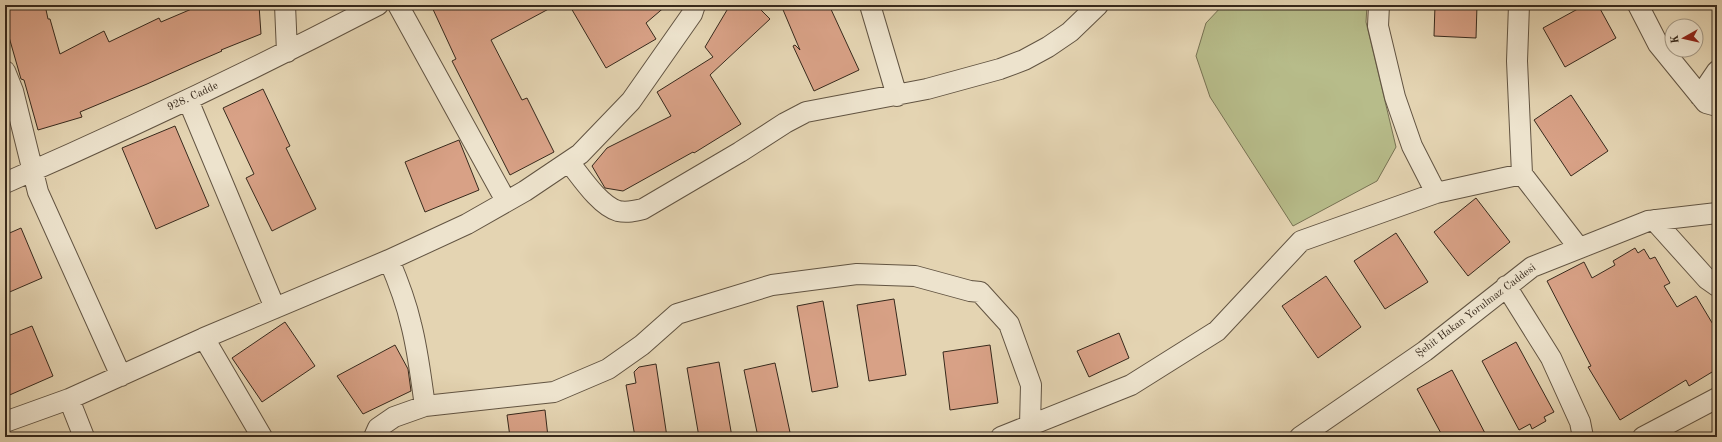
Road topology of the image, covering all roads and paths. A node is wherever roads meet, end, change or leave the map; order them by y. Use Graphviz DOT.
graph roads {
  1 [pos="285,5"];
  2 [pos="378,5"];
  3 [pos="398,5"];
  4 [pos="695,5"];
  5 [pos="870,5"];
  6 [pos="1379,5"];
  7 [pos="1520,5"];
  8 [pos="1638,5"];
  9 [pos="1093,7"];
  10 [pos="287,52"];
  11 [pos="5,71"];
  12 [pos="1717,71"];
  13 [pos="896,96"];
  14 [pos="1700,96"];
  15 [pos="188,100"];
  16 [pos="1717,106"];
  17 [pos="569,162"];
  18 [pos="34,171"];
  19 [pos="1522,174"];
  20 [pos="5,184"];
  21 [pos="1436,193"];
  22 [pos="506,201"];
  23 [pos="1717,213"];
  24 [pos="1654,220"];
  25 [pos="1579,248"];
  26 [pos="389,260"];
  27 [pos="1506,286"];
  28 [pos="1717,286"];
  29 [pos="275,308"];
  30 [pos="204,338"];
  31 [pos="121,376"];
  32 [pos="1717,398"];
  33 [pos="69,399"];
  34 [pos="425,406"];
  35 [pos="5,422"];
  36 [pos="1031,431"];
  37 [pos="84,437"];
  38 [pos="262,437"];
  39 [pos="374,437"];
  40 [pos="1001,437"];
  41 [pos="1300,437"];
  42 [pos="1583,437"];
  43 [pos="1643,437"];
  1 -- 10 [label="street"];
  2 -- 10 [label="street, 928. Cadde"];
  3 -- 22 [label="street"];
  4 -- 17 [label="street"];
  5 -- 13 [label="street"];
  6 -- 21 [label="street"];
  7 -- 19 [label="street"];
  8 -- 14 [label="street"];
  9 -- 13 [label="street"];
  10 -- 15 [label="street, 928. Cadde"];
  11 -- 18 [label="street"];
  12 -- 14 [label="street"];
  13 -- 17 [label="street"];
  14 -- 16 [label="street"];
  15 -- 18 [label="street, 928. Cadde"];
  15 -- 29 [label="street"];
  17 -- 22 [label="street"];
  18 -- 20 [label="street, 928. Cadde"];
  18 -- 31 [label="street"];
  19 -- 21 [label="street"];
  19 -- 25 [label="street"];
  21 -- 36 [label="street"];
  22 -- 26 [label="street"];
  23 -- 24 [label="street, Şehit Hakan Yorulmaz Caddesi"];
  24 -- 25 [label="street, Şehit Hakan Yorulmaz Caddesi"];
  24 -- 28 [label="street"];
  25 -- 27 [label="street, Şehit Hakan Yorulmaz Caddesi"];
  26 -- 29 [label="street"];
  26 -- 34 [label="street"];
  27 -- 41 [label="street, Şehit Hakan Yorulmaz Caddesi"];
  27 -- 42 [label="street"];
  29 -- 30 [label="street"];
  30 -- 31 [label="street"];
  30 -- 38 [label="street"];
  31 -- 33 [label="street"];
  32 -- 43 [label="street"];
  33 -- 35 [label="street"];
  33 -- 37 [label="street"];
  34 -- 36 [label="street"];
  34 -- 39 [label="street"];
  36 -- 40 [label="street"];
}
